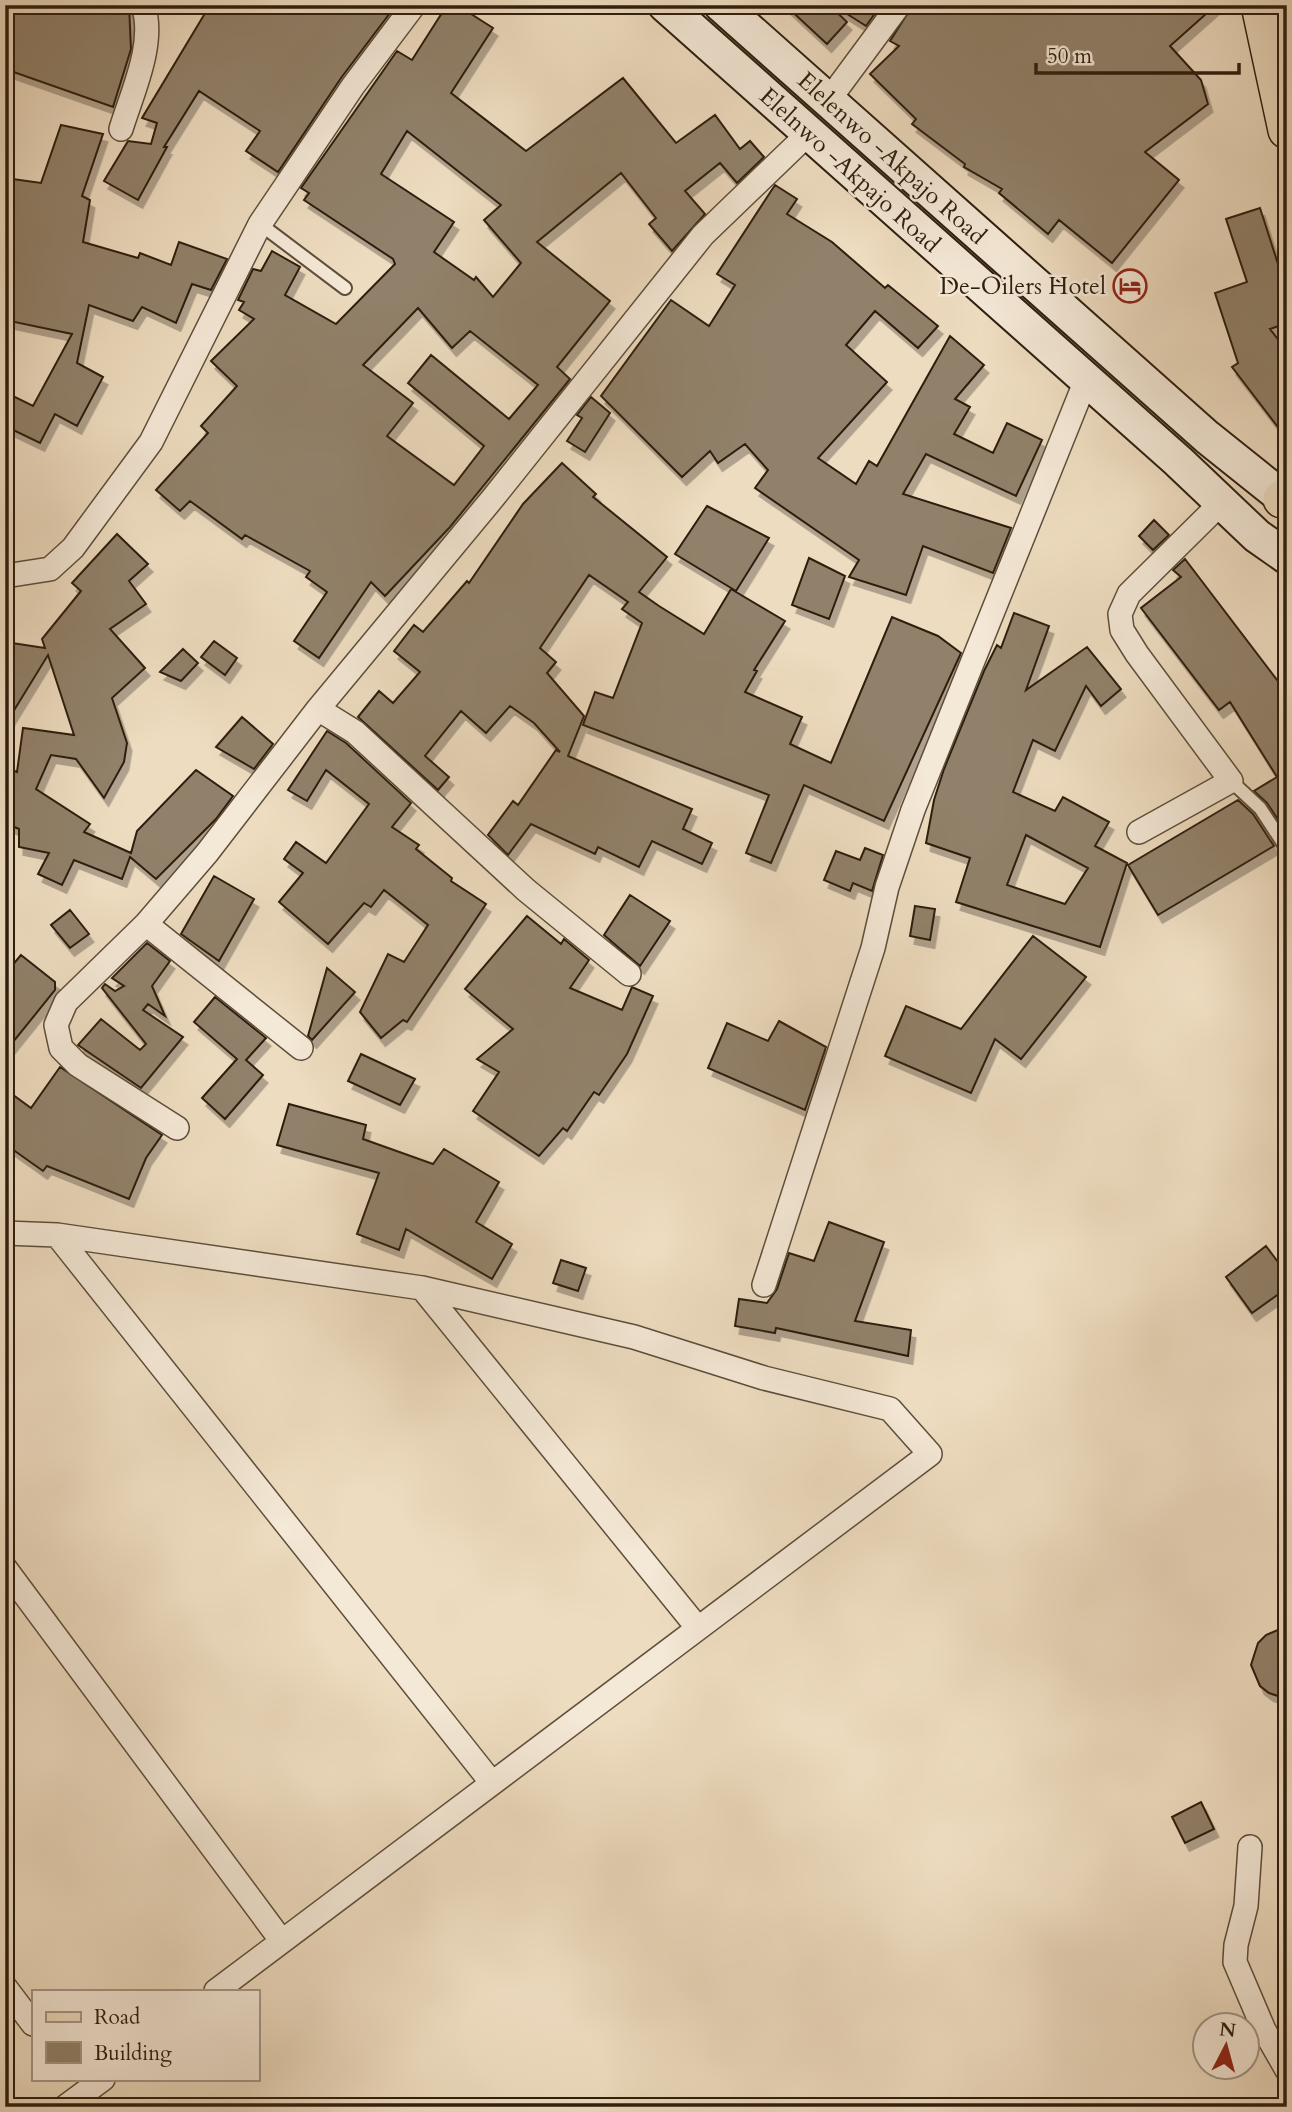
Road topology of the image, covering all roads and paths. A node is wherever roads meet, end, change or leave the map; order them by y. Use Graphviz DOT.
graph roads {
  1 [pos="142,5"];
  2 [pos="414,5"];
  3 [pos="665,5"];
  4 [pos="721,5"];
  5 [pos="899,5"];
  6 [pos="1260,5"];
  7 [pos="828,101"];
  8 [pos="121,129"];
  9 [pos="1287,131"];
  10 [pos="809,133"];
  11 [pos="260,224"];
  12 [pos="345,288"];
  13 [pos="1086,380"];
  14 [pos="1285,500"];
  15 [pos="1222,502"];
  16 [pos="1287,557"];
  17 [pos="5,576"];
  18 [pos="318,709"];
  19 [pos="1231,781"];
  20 [pos="1139,832"];
  21 [pos="1285,846"];
  22 [pos="146,924"];
  23 [pos="629,974"];
  24 [pos="301,1048"];
  25 [pos="177,1128"];
  26 [pos="5,1233"];
  27 [pos="57,1235"];
  28 [pos="764,1285"];
  29 [pos="422,1288"];
  30 [pos="5,1568"];
  31 [pos="696,1627"];
  32 [pos="492,1783"];
  33 [pos="1250,1846"];
  34 [pos="281,1940"];
  35 [pos="5,1987"];
  36 [pos="217,1990"];
  37 [pos="32,2023"];
  38 [pos="1287,2070"];
  39 [pos="87,2083"];
  40 [pos="65,2107"];
  1 -- 8 [label="street"];
  2 -- 11 [label="street"];
  3 -- 10 [label="main road, Elelnwo -Akpajo Road"];
  4 -- 7 [label="main road, Elelenwo -Akpajo Road"];
  5 -- 7 [label="street"];
  6 -- 9 [label="main road"];
  7 -- 14 [label="main road, Elelenwo -Akpajo Road"];
  10 -- 13 [label="main road, Elelnwo -Akpajo Road"];
  10 -- 18 [label="street"];
  11 -- 12 [label="lane"];
  11 -- 17 [label="street"];
  13 -- 15 [label="main road, Elelnwo -Akpajo Road"];
  13 -- 28 [label="street"];
  15 -- 16 [label="main road, Elelnwo -Akpajo Road"];
  15 -- 19 [label="street"];
  18 -- 22 [label="street"];
  18 -- 23 [label="street"];
  19 -- 20 [label="street"];
  19 -- 21 [label="lane"];
  22 -- 24 [label="street"];
  22 -- 25 [label="street"];
  26 -- 27 [label="street"];
  27 -- 29 [label="street"];
  27 -- 32 [label="street"];
  29 -- 31 [label="street"];
  29 -- 31 [label="street"];
  30 -- 34 [label="street"];
  31 -- 32 [label="street"];
  32 -- 34 [label="street"];
  33 -- 38 [label="street"];
  34 -- 36 [label="street"];
  35 -- 37 [label="street"];
  39 -- 40 [label="street"];
}
